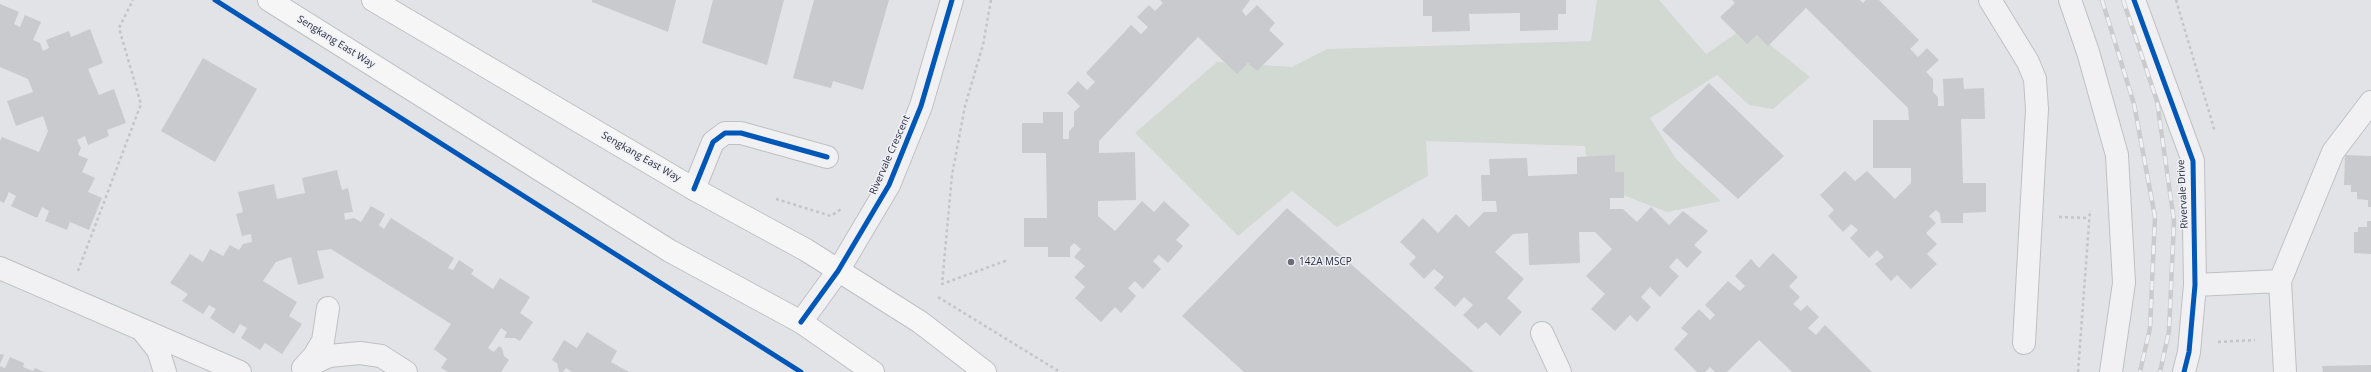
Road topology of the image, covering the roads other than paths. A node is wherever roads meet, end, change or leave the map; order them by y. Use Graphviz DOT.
graph roads {
  1 [pos="269,0"];
  2 [pos="373,0"];
  3 [pos="952,0"];
  4 [pos="1990,0"];
  5 [pos="2070,0"];
  6 [pos="2134,0"];
  7 [pos="2371,102"];
  8 [pos="827,157"];
  9 [pos="694,189"];
  10 [pos="0,268"];
  11 [pos="838,271"];
  12 [pos="2280,281"];
  13 [pos="2195,285"];
  14 [pos="328,308"];
  15 [pos="801,322"];
  16 [pos="141,329"];
  17 [pos="1542,333"];
  18 [pos="2024,343"];
  19 [pos="300,370"];
  20 [pos="165,372"];
  21 [pos="240,372"];
  22 [pos="406,372"];
  23 [pos="873,372"];
  24 [pos="985,372"];
  25 [pos="1560,372"];
  26 [pos="2111,372"];
  27 [pos="2184,372"];
  28 [pos="2285,372"];
  1 -- 15 [label="main road, Sengkang East Way"];
  2 -- 9 [label="main road, Sengkang East Way"];
  3 -- 11 [label="street, Rivervale Crescent"];
  4 -- 18 [label="street"];
  5 -- 26 [label="street"];
  6 -- 13 [label="street, Rivervale Drive"];
  7 -- 12 [label="street"];
  8 -- 9 [label="street"];
  9 -- 11 [label="main road, Sengkang East Way"];
  10 -- 16 [label="street"];
  11 -- 15 [label="street, Rivervale Crescent"];
  11 -- 24 [label="main road, Sengkang East Way"];
  12 -- 13 [label="street"];
  12 -- 28 [label="street"];
  13 -- 27 [label="street, Rivervale Drive"];
  14 -- 19 [label="street"];
  15 -- 23 [label="main road, Sengkang East Way"];
  16 -- 20 [label="street"];
  16 -- 21 [label="street"];
  17 -- 25 [label="street"];
  19 -- 22 [label="street"];
}
